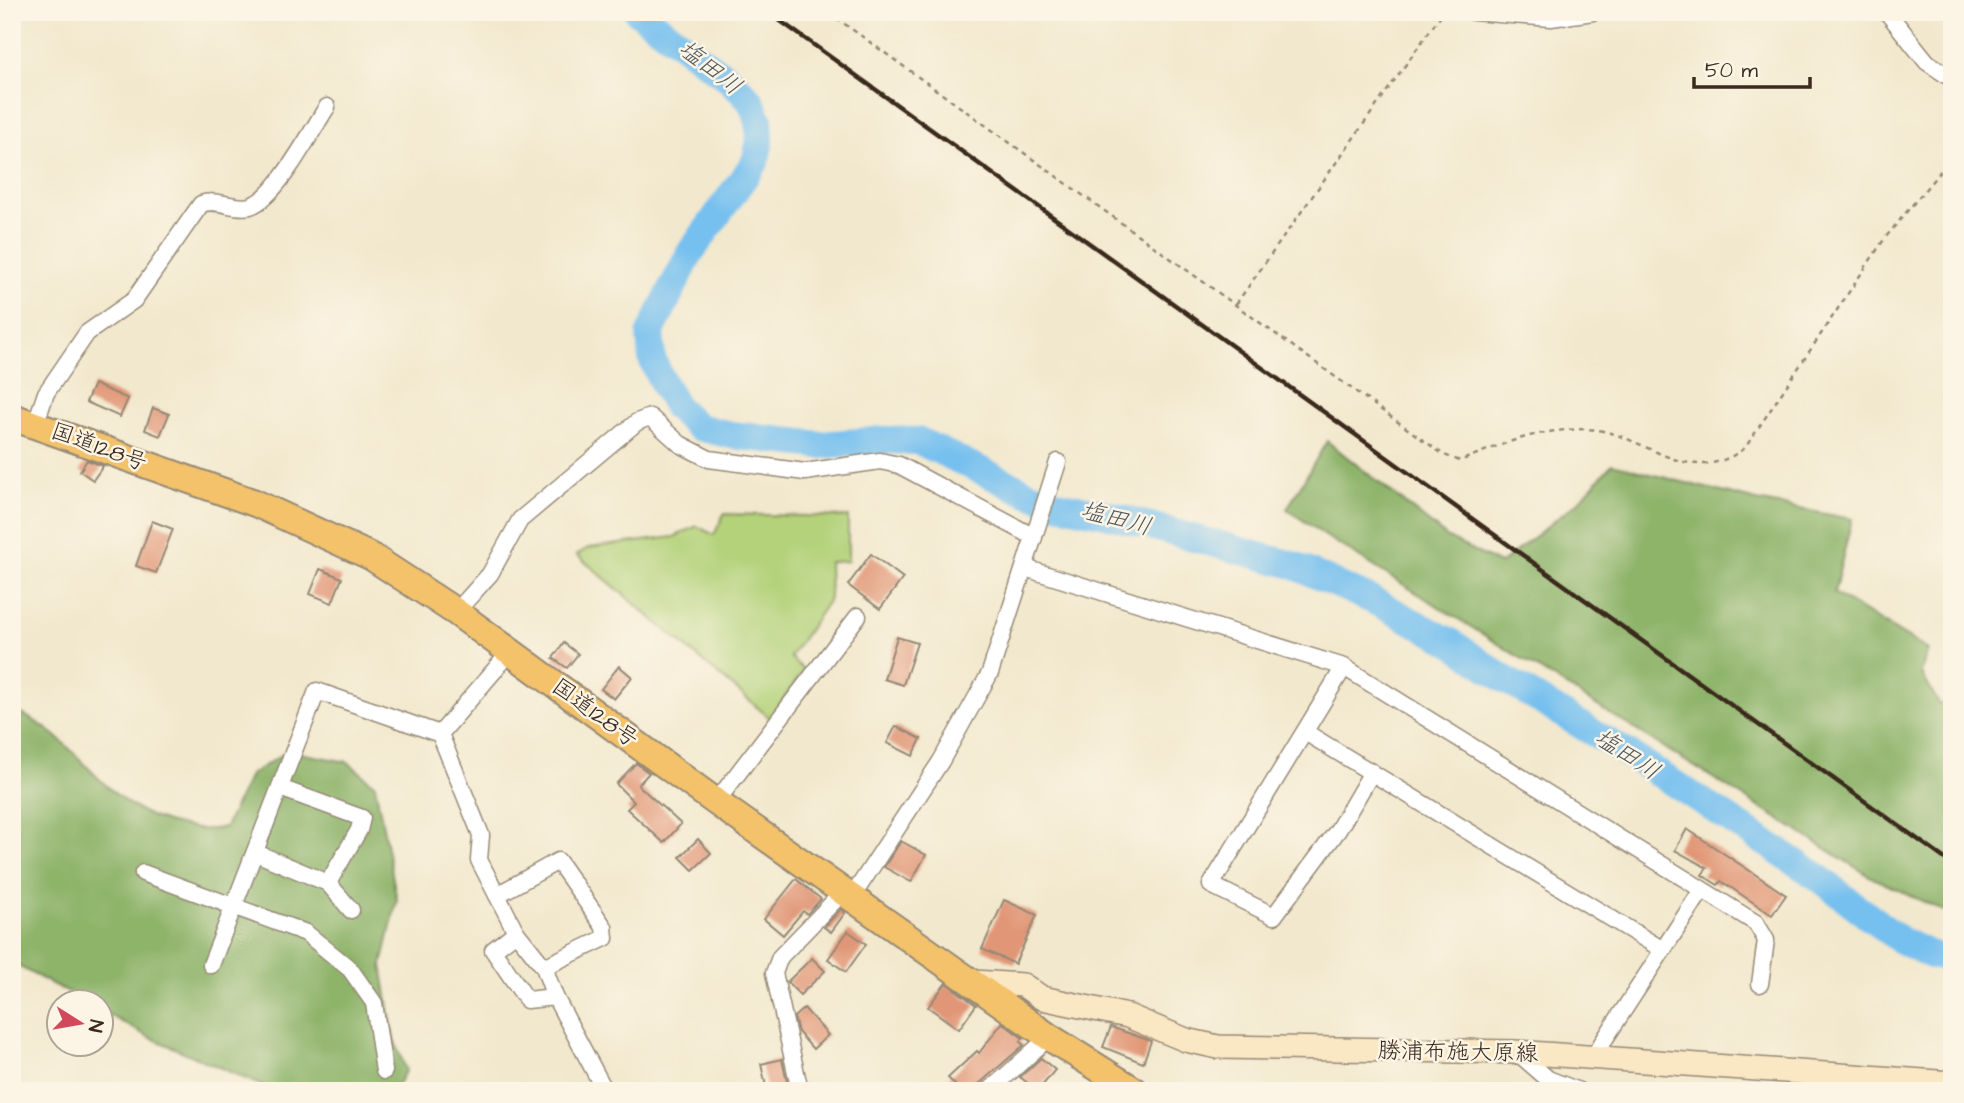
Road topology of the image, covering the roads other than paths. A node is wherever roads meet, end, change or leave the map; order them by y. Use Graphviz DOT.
graph roads {
  1 [pos="1474,12"];
  2 [pos="1593,12"];
  3 [pos="1887,12"];
  4 [pos="1952,79"];
  5 [pos="327,107"];
  6 [pos="23,421"];
  7 [pos="1058,462"];
  8 [pos="1034,537"];
  9 [pos="1025,568"];
  10 [pos="456,612"];
  11 [pos="858,616"];
  12 [pos="510,651"];
  13 [pos="1343,667"];
  14 [pos="1305,732"];
  15 [pos="440,734"];
  16 [pos="1372,772"];
  17 [pos="280,788"];
  18 [pos="716,802"];
  19 [pos="256,853"];
  20 [pos="144,873"];
  21 [pos="328,883"];
  22 [pos="1702,890"];
  23 [pos="497,895"];
  24 [pos="848,895"];
  25 [pos="235,906"];
  26 [pos="351,910"];
  27 [pos="516,932"];
  28 [pos="1663,950"];
  29 [pos="211,965"];
  30 [pos="544,967"];
  31 [pos="974,982"];
  32 [pos="1760,984"];
  33 [pos="555,997"];
  34 [pos="1049,1037"];
  35 [pos="1516,1052"];
  36 [pos="1593,1057"];
  37 [pos="384,1071"];
  38 [pos="1952,1083"];
  39 [pos="605,1091"];
  40 [pos="800,1091"];
  41 [pos="989,1091"];
  42 [pos="1135,1091"];
  43 [pos="1579,1091"];
  1 -- 2 [label="street"];
  3 -- 4 [label="street"];
  5 -- 6 [label="street"];
  6 -- 10 [label="highway, 国道128号"];
  7 -- 8 [label="street"];
  8 -- 9 [label="street"];
  8 -- 10 [label="street"];
  9 -- 13 [label="street"];
  9 -- 24 [label="street"];
  10 -- 12 [label="highway, 国道128号"];
  11 -- 18 [label="street"];
  12 -- 15 [label="street"];
  12 -- 18 [label="highway, 国道128号"];
  13 -- 14 [label="street"];
  13 -- 22 [label="street"];
  14 -- 16 [label="street"];
  14 -- 16 [label="street"];
  15 -- 17 [label="street"];
  15 -- 23 [label="street"];
  16 -- 28 [label="street"];
  17 -- 19 [label="street"];
  17 -- 21 [label="street"];
  18 -- 24 [label="highway, 国道128号"];
  19 -- 21 [label="street"];
  19 -- 25 [label="street"];
  20 -- 25 [label="street"];
  21 -- 26 [label="street"];
  22 -- 28 [label="street"];
  22 -- 32 [label="street"];
  23 -- 27 [label="street"];
  23 -- 30 [label="street"];
  24 -- 31 [label="highway, 国道128号"];
  24 -- 40 [label="street"];
  25 -- 29 [label="street"];
  25 -- 37 [label="street"];
  27 -- 30 [label="street"];
  27 -- 33 [label="street"];
  28 -- 36 [label="street"];
  30 -- 33 [label="street"];
  31 -- 34 [label="highway, 国道128号"];
  31 -- 35 [label="main road, 勝浦布施大原線"];
  33 -- 39 [label="street"];
  34 -- 41 [label="street"];
  34 -- 42 [label="highway, 国道128号"];
  35 -- 36 [label="main road, 勝浦布施大原線"];
  35 -- 43 [label="street"];
  36 -- 38 [label="main road, 勝浦布施大原線"];
}
